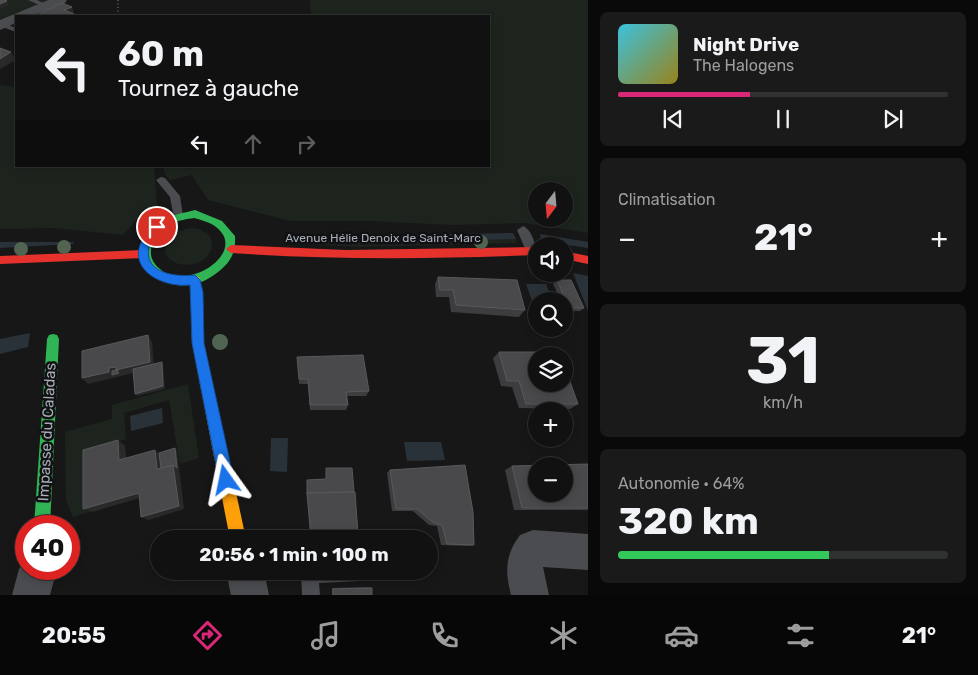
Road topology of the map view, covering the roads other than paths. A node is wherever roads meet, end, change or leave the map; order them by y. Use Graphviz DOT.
graph roads {
  1 [pos="30,0"];
  2 [pos="60,0"];
  3 [pos="46,6"];
  4 [pos="23,15"];
  5 [pos="15,18"];
  6 [pos="1,24"];
  7 [pos="15,30"];
  8 [pos="161,180"];
  9 [pos="178,216"];
  10 [pos="523,230"];
  11 [pos="528,239"];
  12 [pos="231,249"];
  13 [pos="528,250"];
  14 [pos="143,254"];
  15 [pos="573,258"];
  16 [pos="0,260"];
  17 [pos="588,260"];
  18 [pos="195,280"];
  19 [pos="53,339"];
  20 [pos="43,515"];
  21 [pos="236,530"];
  22 [pos="588,552"];
  23 [pos="35,580"];
  24 [pos="247,580"];
  25 [pos="310,580"];
  26 [pos="31,595"];
  27 [pos="250,595"];
  28 [pos="311,595"];
  29 [pos="530,595"];
  1 -- 3 [label="lane"];
  2 -- 3 [label="street"];
  3 -- 4 [label="street"];
  5 -- 6 [label="street"];
  6 -- 7 [label="lane"];
  8 -- 9 [label="lane"];
  9 -- 12 [label="street"];
  9 -- 14 [label="street"];
  10 -- 11 [label="lane"];
  12 -- 13 [label="street, Avenue Hélie Denoix de Saint-Marc"];
  12 -- 18 [label="street"];
  14 -- 16 [label="street"];
  14 -- 18 [label="street"];
  15 -- 17 [label="street"];
  18 -- 21 [label="street"];
  19 -- 20 [label="street, Impasse du Caladas"];
  22 -- 29 [label="street"];
  23 -- 26 [label="street"];
  24 -- 27 [label="street"];
  25 -- 28 [label="lane"];
}
